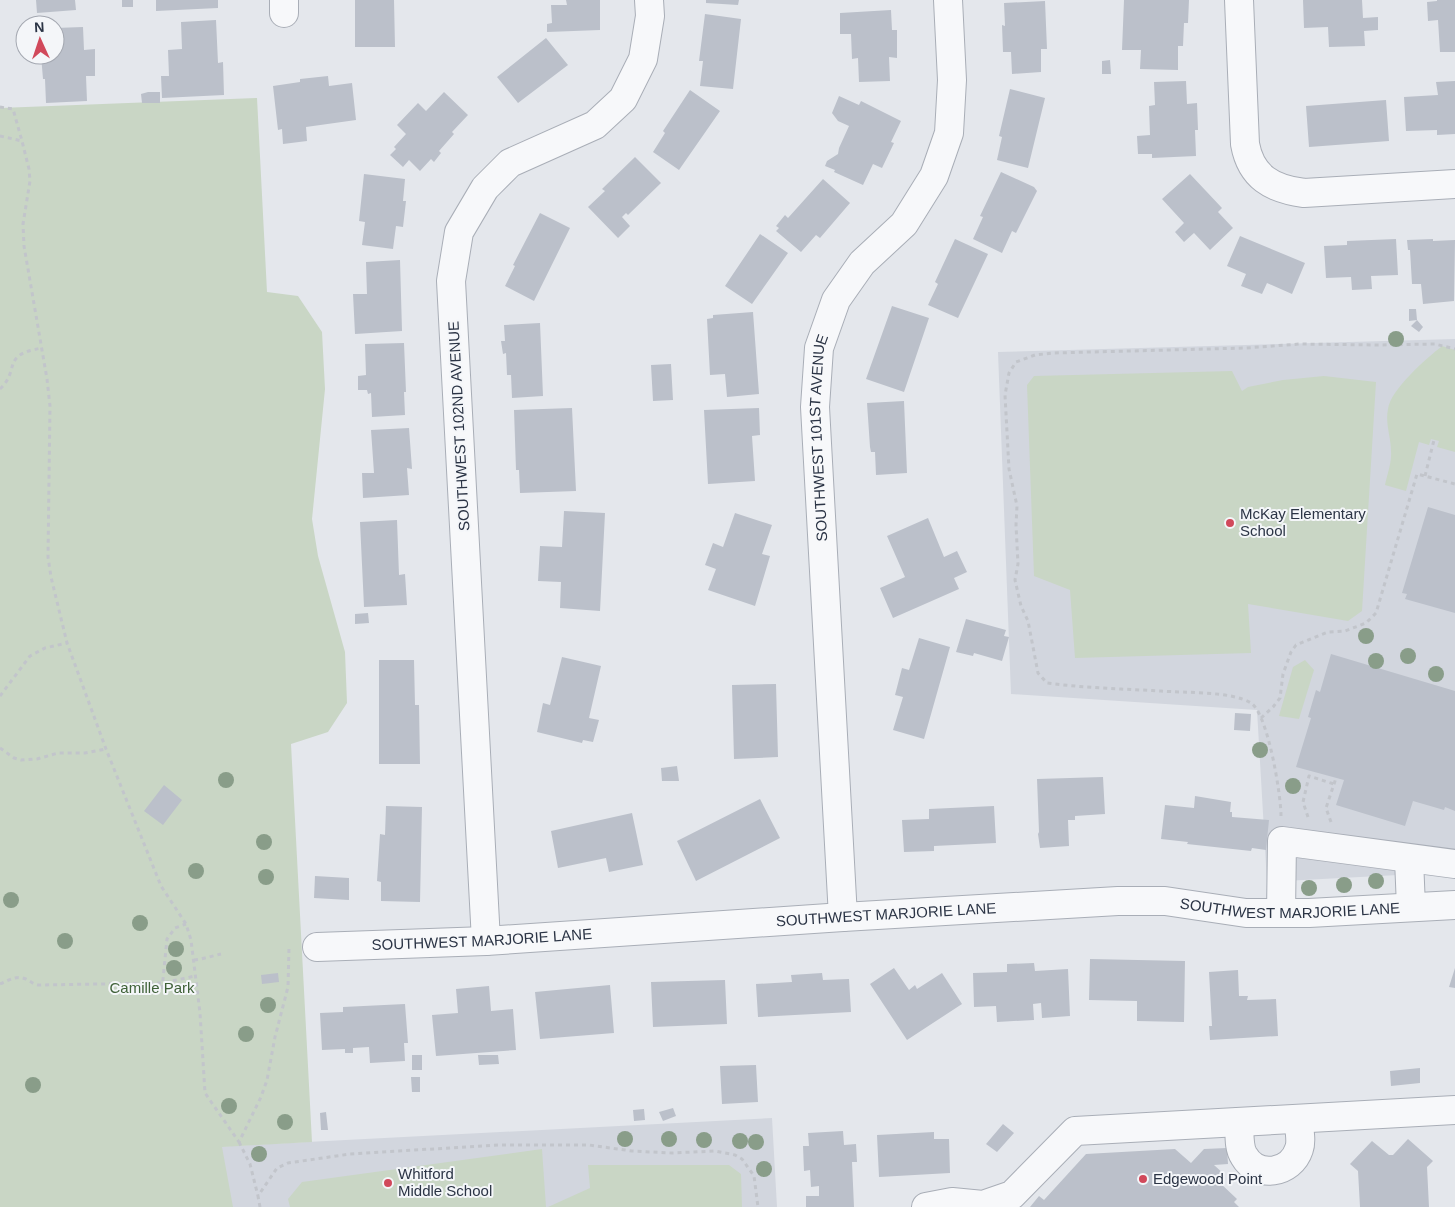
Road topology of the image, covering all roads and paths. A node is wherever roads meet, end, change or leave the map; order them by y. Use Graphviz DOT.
graph roads {
  1 [pos="649,0"];
  2 [pos="948,0"];
  3 [pos="1239,0"];
  4 [pos="0,107"];
  5 [pos="0,136"];
  6 [pos="22,141"];
  7 [pos="1455,184"];
  8 [pos="42,348"];
  9 [pos="1455,349"];
  10 [pos="0,389"];
  11 [pos="1434,440"];
  12 [pos="1425,476"];
  13 [pos="1455,484"];
  14 [pos="67,642"];
  15 [pos="0,696"];
  16 [pos="1261,718"];
  17 [pos="0,748"];
  18 [pos="106,749"];
  19 [pos="1336,778"];
  20 [pos="1334,784"];
  21 [pos="1282,841"];
  22 [pos="1328,847"];
  23 [pos="1409,859"];
  24 [pos="1455,864"];
  25 [pos="1455,905"];
  26 [pos="1411,908"];
  27 [pos="1281,913"];
  28 [pos="843,917"];
  29 [pos="186,924"];
  30 [pos="486,941"];
  31 [pos="289,945"];
  32 [pos="317,947"];
  33 [pos="221,954"];
  34 [pos="194,960"];
  35 [pos="195,976"];
  36 [pos="162,983"];
  37 [pos="0,984"];
  38 [pos="162,989"];
  39 [pos="1455,1110"];
  40 [pos="1298,1119"];
  41 [pos="1239,1122"];
  42 [pos="239,1142"];
  43 [pos="258,1196"];
  44 [pos="260,1207"];
  45 [pos="758,1207"];
  46 [pos="926,1207"];
  1 -- 30 [label="street, SOUTHWEST 102ND AVENUE"];
  2 -- 28 [label="street, SOUTHWEST 101ST AVENUE"];
  3 -- 7 [label="street"];
  4 -- 6 [label="path"];
  5 -- 6 [label="path"];
  6 -- 8 [label="path"];
  8 -- 10 [label="path"];
  8 -- 14 [label="path"];
  9 -- 16 [label="path"];
  11 -- 12 [label="path"];
  12 -- 13 [label="path"];
  12 -- 16 [label="path"];
  14 -- 15 [label="path"];
  14 -- 18 [label="path"];
  16 -- 21 [label="path"];
  17 -- 18 [label="path"];
  18 -- 29 [label="path"];
  19 -- 20 [label="path"];
  20 -- 22 [label="path"];
  20 -- 22 [label="path"];
  21 -- 22 [label="street"];
  21 -- 27 [label="street"];
  22 -- 23 [label="street"];
  23 -- 24 [label="street"];
  23 -- 26 [label="street"];
  25 -- 26 [label="street, SOUTHWEST MARJORIE LANE"];
  26 -- 27 [label="street, SOUTHWEST MARJORIE LANE"];
  27 -- 28 [label="street, SOUTHWEST MARJORIE LANE"];
  28 -- 30 [label="street, SOUTHWEST MARJORIE LANE"];
  29 -- 34 [label="path"];
  29 -- 36 [label="path"];
  30 -- 32 [label="street, SOUTHWEST MARJORIE LANE"];
  31 -- 42 [label="path"];
  33 -- 34 [label="path"];
  34 -- 35 [label="path"];
  35 -- 36 [label="path"];
  35 -- 42 [label="path"];
  36 -- 37 [label="path"];
  36 -- 38 [label="path"];
  39 -- 40 [label="street"];
  40 -- 41 [label="street"];
  40 -- 41 [label="street"];
  41 -- 46 [label="street"];
  42 -- 43 [label="path"];
  43 -- 44 [label="path"];
  43 -- 45 [label="path"];
}
